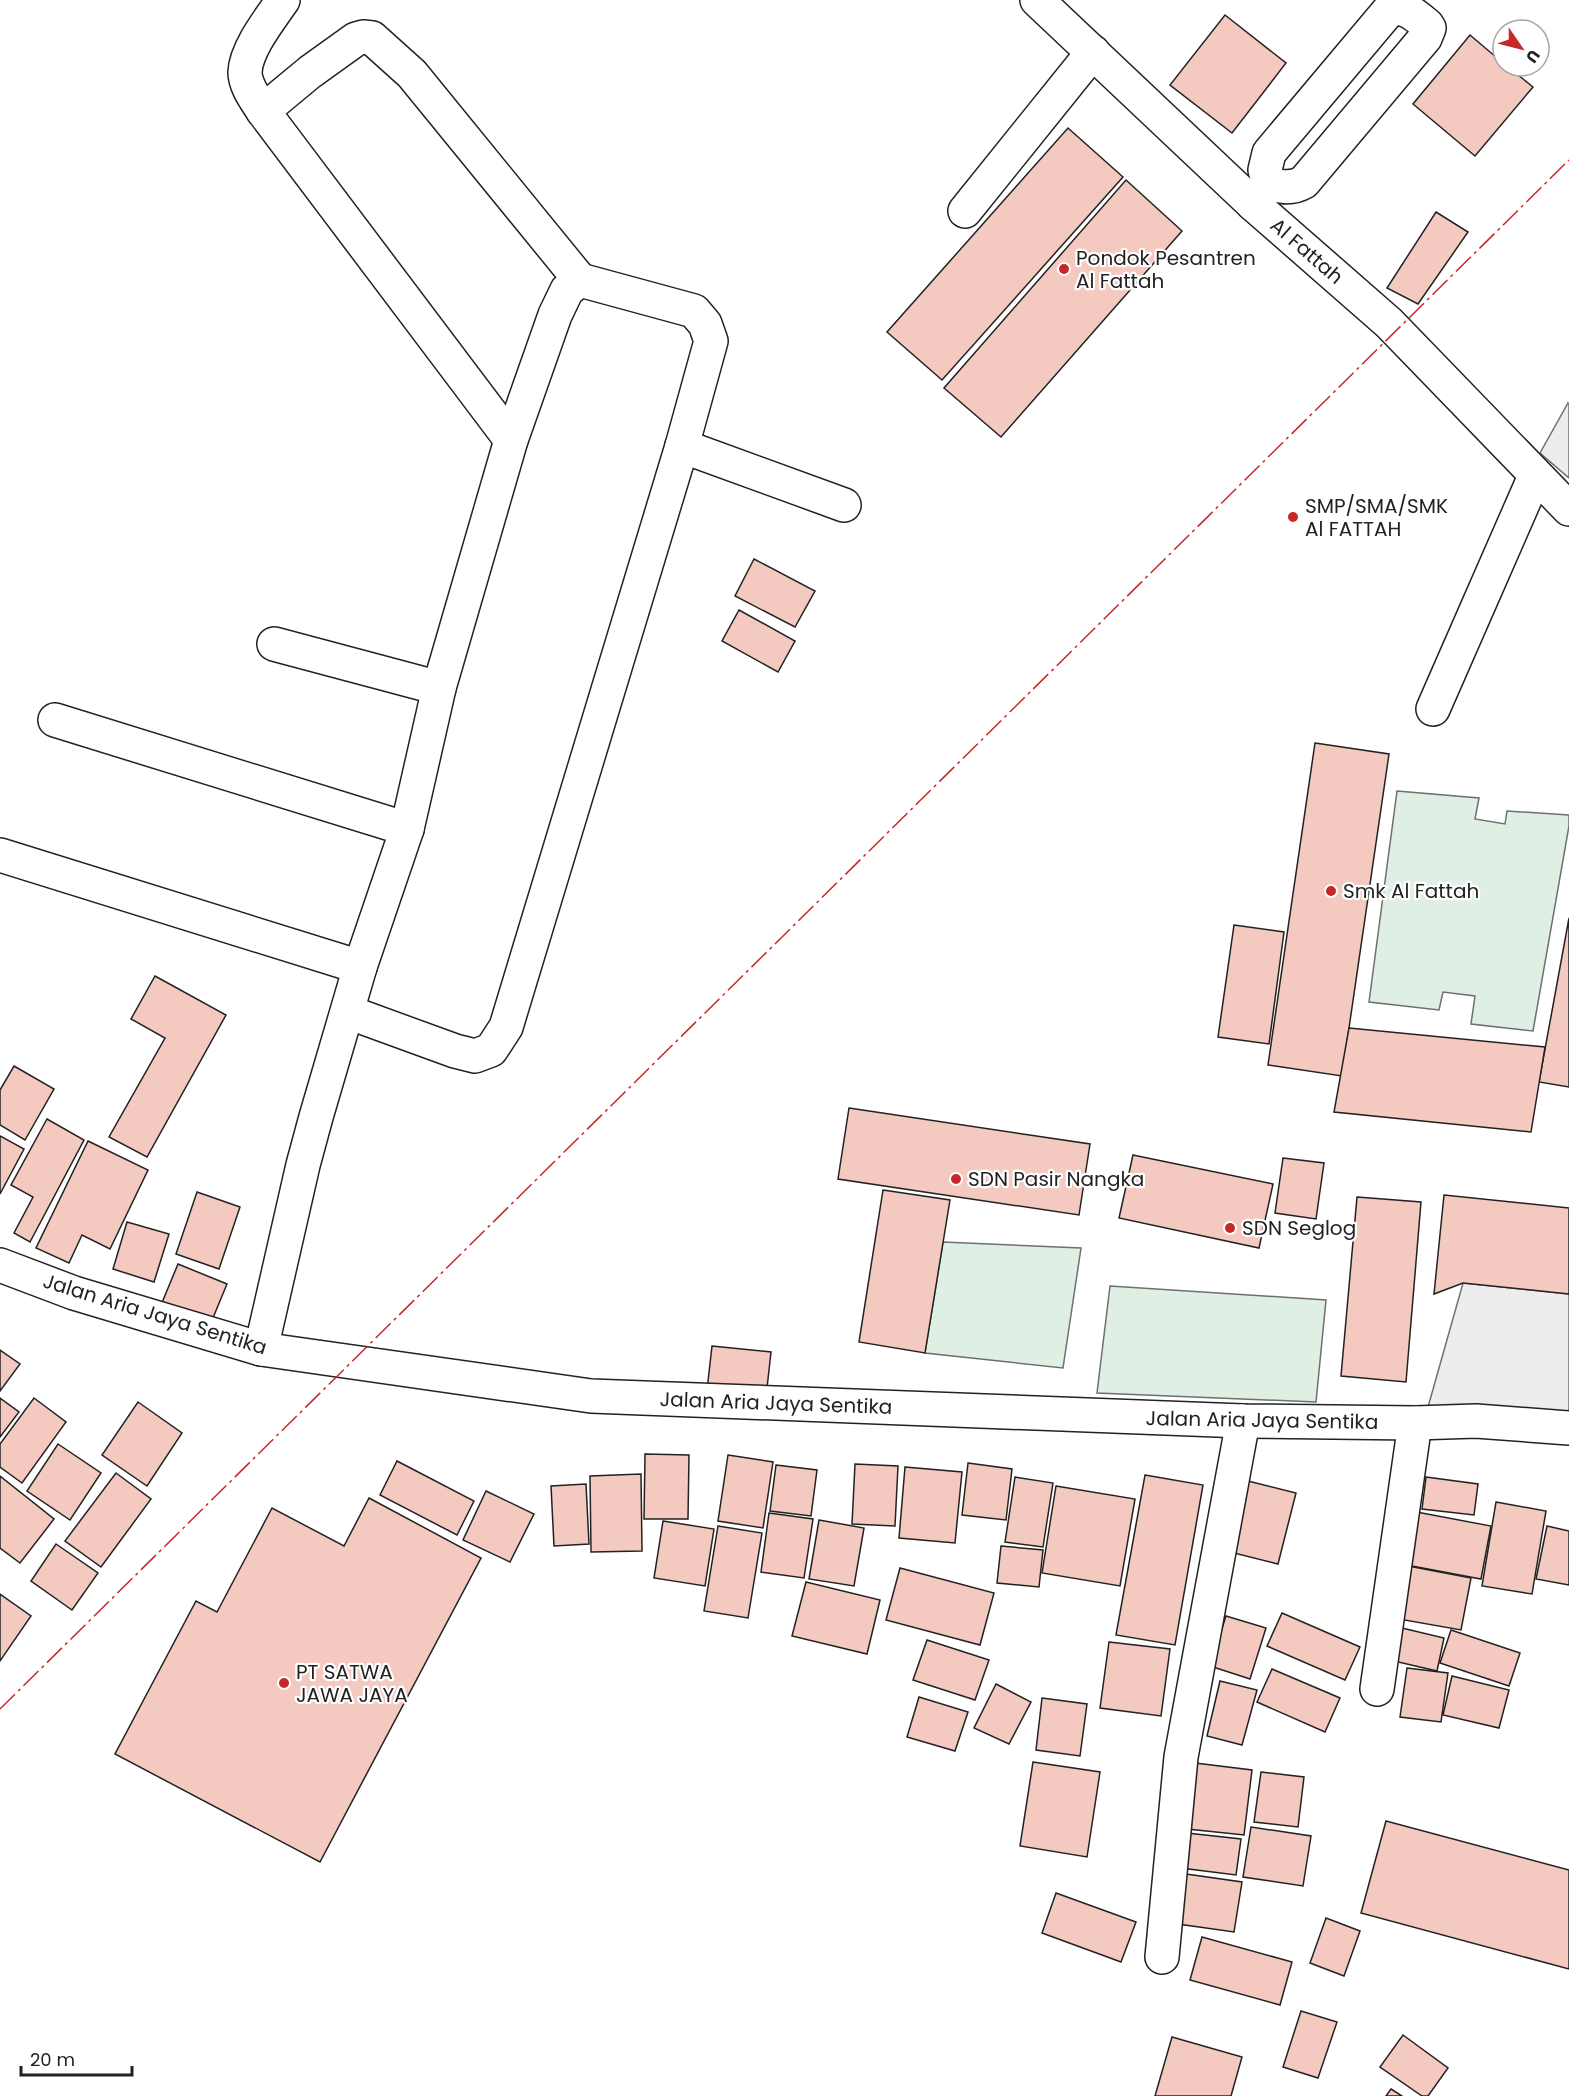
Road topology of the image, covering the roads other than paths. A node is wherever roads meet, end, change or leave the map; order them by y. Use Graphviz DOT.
graph roads {
  1 [pos="282,0"];
  2 [pos="1036,0"];
  3 [pos="1093,52"];
  4 [pos="263,111"];
  5 [pos="1261,194"];
  6 [pos="965,212"];
  7 [pos="580,280"];
  8 [pos="511,440"];
  9 [pos="682,446"];
  10 [pos="1535,476"];
  11 [pos="844,505"];
  12 [pos="1569,509"];
  13 [pos="274,644"];
  14 [pos="439,688"];
  15 [pos="1433,709"];
  16 [pos="55,720"];
  17 [pos="407,829"];
  18 [pos="0,855"];
  19 [pos="360,967"];
  20 [pos="348,1012"];
  21 [pos="0,1265"];
  22 [pos="261,1349"];
  23 [pos="1243,1421"];
  24 [pos="1415,1423"];
  25 [pos="1569,1428"];
  26 [pos="1377,1689"];
  27 [pos="1162,1957"];
  1 -- 4 [label="street"];
  2 -- 3 [label="street, Al Fattah"];
  3 -- 5 [label="street, Al Fattah"];
  3 -- 6 [label="street"];
  4 -- 7 [label="street"];
  4 -- 8 [label="street"];
  5 -- 5 [label="street"];
  5 -- 10 [label="street, Al Fattah"];
  7 -- 8 [label="street"];
  7 -- 9 [label="street"];
  8 -- 14 [label="street"];
  9 -- 11 [label="street"];
  9 -- 20 [label="street"];
  10 -- 12 [label="street, Al Fattah"];
  10 -- 15 [label="street"];
  13 -- 14 [label="street"];
  14 -- 17 [label="street"];
  16 -- 17 [label="street"];
  17 -- 19 [label="street"];
  18 -- 19 [label="street"];
  19 -- 20 [label="street"];
  20 -- 22 [label="street"];
  21 -- 22 [label="street, Jalan Aria Jaya Sentika"];
  22 -- 23 [label="street, Jalan Aria Jaya Sentika"];
  23 -- 24 [label="street, Jalan Aria Jaya Sentika"];
  23 -- 27 [label="street"];
  24 -- 25 [label="street, Jalan Aria Jaya Sentika"];
  24 -- 26 [label="street"];
}
